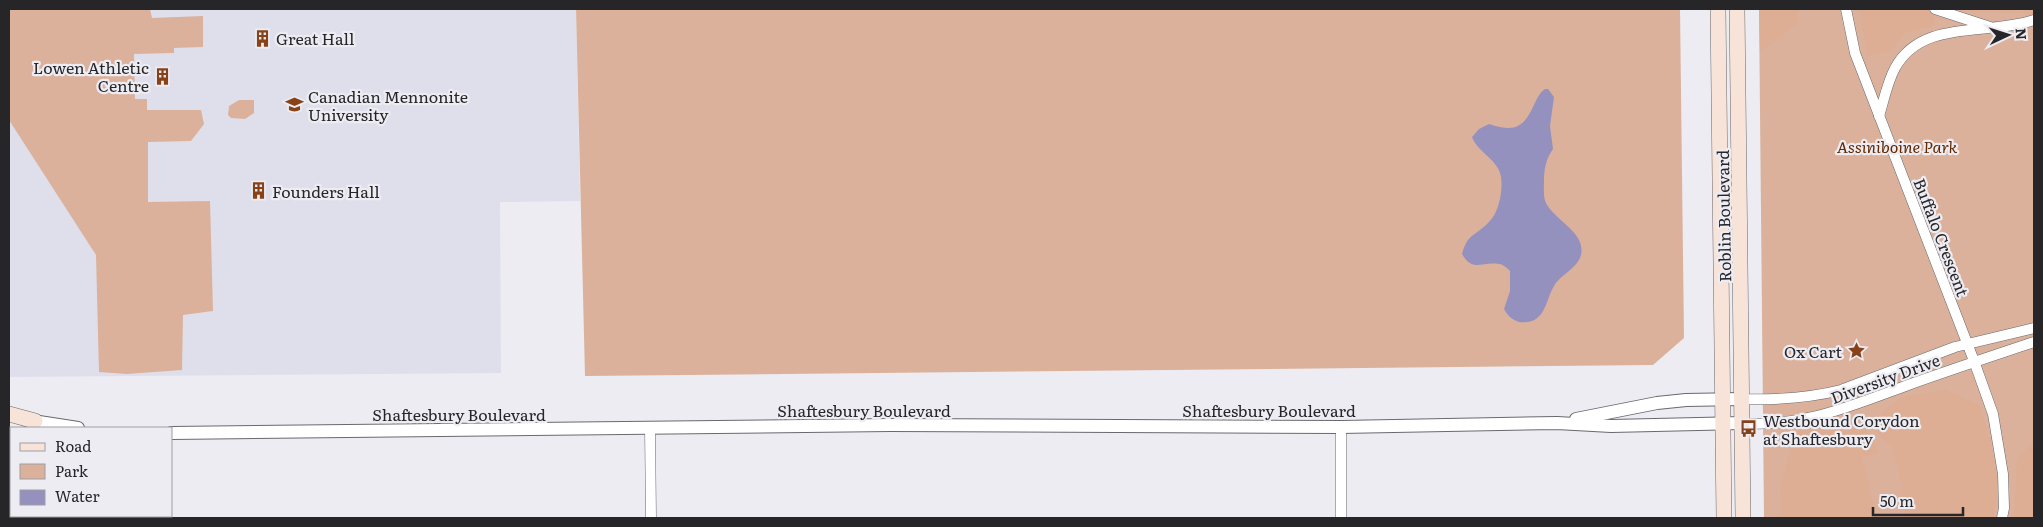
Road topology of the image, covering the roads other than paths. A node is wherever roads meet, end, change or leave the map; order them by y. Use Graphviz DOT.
graph roads {
  1 [pos="1718,9"];
  2 [pos="1737,9"];
  3 [pos="1846,9"];
  4 [pos="1935,9"];
  5 [pos="2034,20"];
  6 [pos="1991,27"];
  7 [pos="1879,116"];
  8 [pos="2034,328"];
  9 [pos="2034,342"];
  10 [pos="1967,344"];
  11 [pos="1974,361"];
  12 [pos="1722,399"];
  13 [pos="1742,399"];
  14 [pos="9,414"];
  15 [pos="9,420"];
  16 [pos="34,420"];
  17 [pos="1722,422"];
  18 [pos="1557,423"];
  19 [pos="1742,423"];
  20 [pos="1341,426"];
  21 [pos="72,427"];
  22 [pos="650,428"];
  23 [pos="172,433"];
  24 [pos="650,518"];
  25 [pos="1341,518"];
  26 [pos="1724,518"];
  27 [pos="1743,518"];
  28 [pos="2002,518"];
  1 -- 12 [label="main road, Roblin Boulevard"];
  2 -- 13 [label="main road, Roblin Boulevard"];
  3 -- 7 [label="street, Buffalo Crescent"];
  4 -- 6 [label="street"];
  5 -- 6 [label="street"];
  6 -- 7 [label="street"];
  7 -- 10 [label="street, Buffalo Crescent"];
  8 -- 10 [label="street, Diversity Drive"];
  9 -- 11 [label="street, Diversity Drive"];
  10 -- 11 [label="street, Buffalo Crescent"];
  10 -- 13 [label="street, Diversity Drive"];
  11 -- 19 [label="street, Diversity Drive"];
  11 -- 28 [label="street, Buffalo Crescent"];
  12 -- 13 [label="street, Shaftesbury Boulevard"];
  12 -- 17 [label="main road, Roblin Boulevard"];
  12 -- 18 [label="street, Shaftesbury Boulevard"];
  13 -- 19 [label="main road, Roblin Boulevard"];
  14 -- 16 [label="main road"];
  15 -- 16 [label="street"];
  16 -- 21 [label="street"];
  17 -- 18 [label="street, Shaftesbury Boulevard"];
  17 -- 19 [label="street, Shaftesbury Boulevard"];
  17 -- 26 [label="main road, Roblin Boulevard"];
  18 -- 20 [label="street, Shaftesbury Boulevard"];
  19 -- 27 [label="main road, Roblin Boulevard"];
  20 -- 22 [label="street, Shaftesbury Boulevard"];
  20 -- 25 [label="street"];
  22 -- 23 [label="street, Shaftesbury Boulevard"];
  22 -- 24 [label="street"];
}
